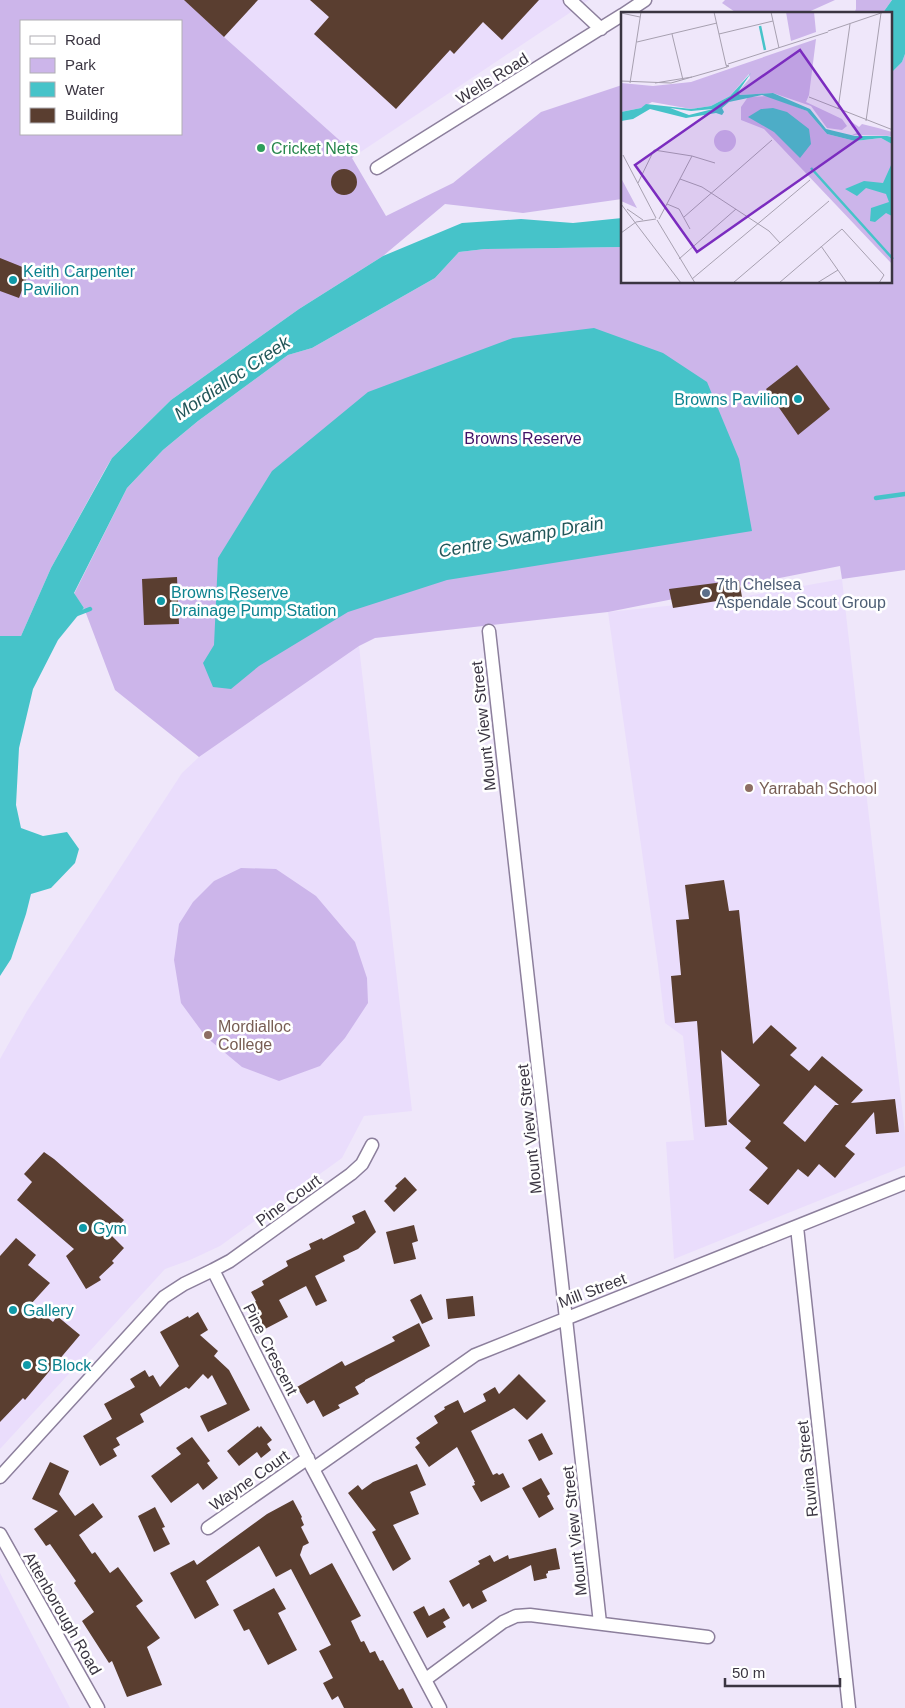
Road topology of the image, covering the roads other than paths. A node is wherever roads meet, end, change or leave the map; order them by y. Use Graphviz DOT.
graph roads {
  1 [pos="570,0"];
  2 [pos="645,0"];
  3 [pos="626,12"];
  4 [pos="621,15"];
  5 [pos="601,29"];
  6 [pos="377,168"];
  7 [pos="489,631"];
  8 [pos="372,1145"];
  9 [pos="905,1183"];
  10 [pos="797,1227"];
  11 [pos="213,1270"];
  12 [pos="567,1318"];
  13 [pos="311,1463"];
  14 [pos="0,1477"];
  15 [pos="208,1528"];
  16 [pos="0,1534"];
  17 [pos="600,1623"];
  18 [pos="708,1637"];
  19 [pos="426,1679"];
  20 [pos="98,1708"];
  21 [pos="440,1708"];
  22 [pos="849,1708"];
  1 -- 5 [label="street"];
  2 -- 3 [label="street, Wells Road"];
  4 -- 5 [label="street, Wells Road"];
  5 -- 6 [label="street, Wells Road"];
  7 -- 12 [label="street, Mount View Street"];
  8 -- 11 [label="street, Pine Court"];
  9 -- 10 [label="street, Mill Street"];
  10 -- 12 [label="street, Mill Street"];
  10 -- 22 [label="street, Ruvina Street"];
  11 -- 13 [label="street, Pine Crescent"];
  11 -- 14 [label="street"];
  12 -- 13 [label="street, Mill Street"];
  12 -- 17 [label="street, Mount View Street"];
  13 -- 15 [label="street, Wayne Court"];
  13 -- 19 [label="street, Pine Crescent"];
  16 -- 20 [label="street, Attenborough Road"];
  17 -- 18 [label="street"];
  17 -- 19 [label="street"];
  19 -- 21 [label="street, Pine Crescent"];
}
